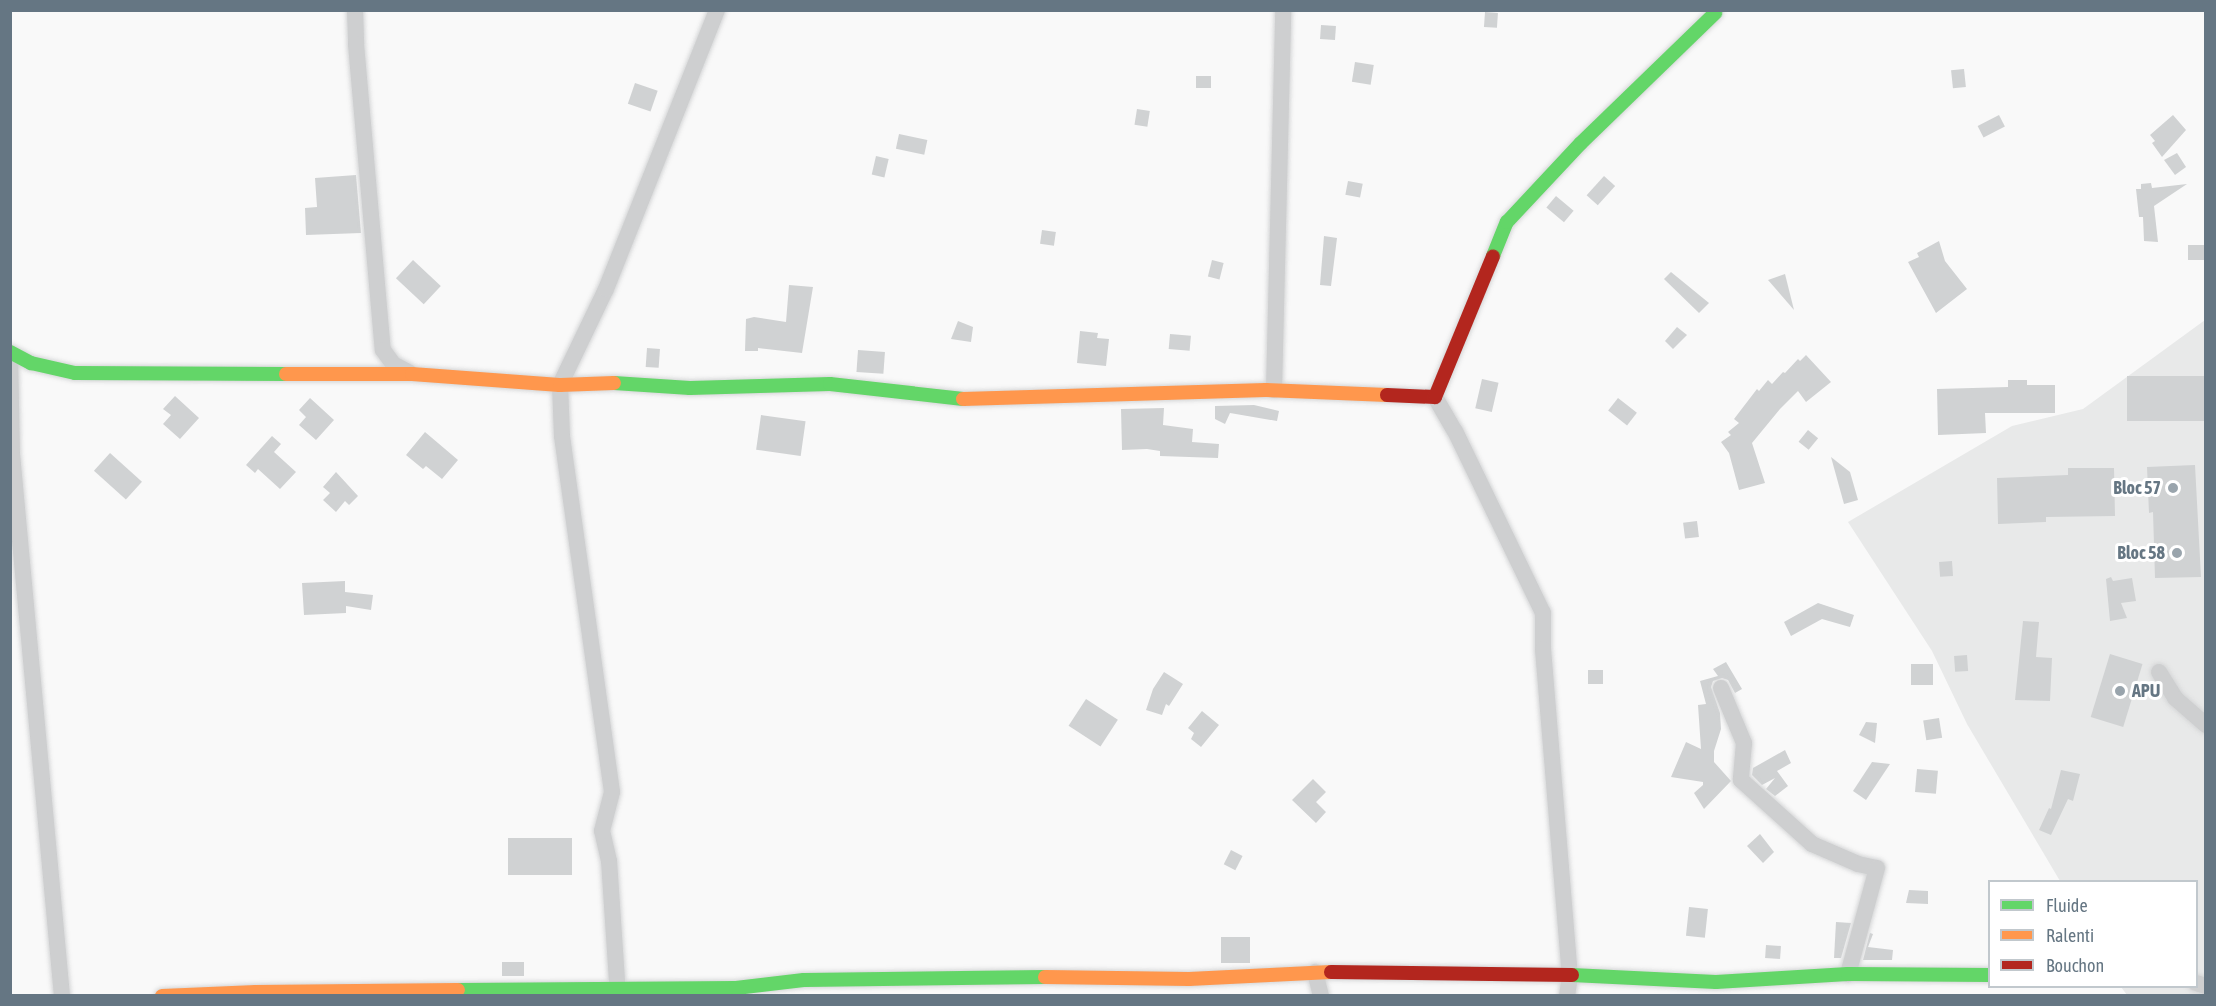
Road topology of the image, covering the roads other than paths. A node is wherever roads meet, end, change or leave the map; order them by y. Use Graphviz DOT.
graph roads {
  1 [pos="717,10"];
  2 [pos="1283,10"];
  3 [pos="353,13"];
  4 [pos="1715,13"];
  5 [pos="10,352"];
  6 [pos="412,374"];
  7 [pos="560,386"];
  8 [pos="1274,390"];
  9 [pos="1435,397"];
  10 [pos="2159,672"];
  11 [pos="1721,688"];
  12 [pos="2205,725"];
  13 [pos="1315,972"];
  14 [pos="1848,974"];
  15 [pos="1570,975"];
  16 [pos="1988,975"];
  17 [pos="1191,988"];
  18 [pos="618,992"];
  19 [pos="62,996"];
  20 [pos="162,996"];
  21 [pos="1321,996"];
  22 [pos="1568,996"];
  1 -- 7 [label="street"];
  2 -- 8 [label="street"];
  3 -- 6 [label="street"];
  4 -- 9 [label="street"];
  5 -- 6 [label="street"];
  5 -- 19 [label="street"];
  6 -- 7 [label="street"];
  7 -- 8 [label="street"];
  7 -- 18 [label="street"];
  8 -- 9 [label="street"];
  9 -- 15 [label="street"];
  10 -- 12 [label="street"];
  11 -- 14 [label="street"];
  13 -- 15 [label="street"];
  13 -- 17 [label="street"];
  13 -- 21 [label="street"];
  14 -- 15 [label="street"];
  14 -- 16 [label="street"];
  15 -- 22 [label="street"];
  17 -- 18 [label="street"];
  18 -- 20 [label="street"];
}
